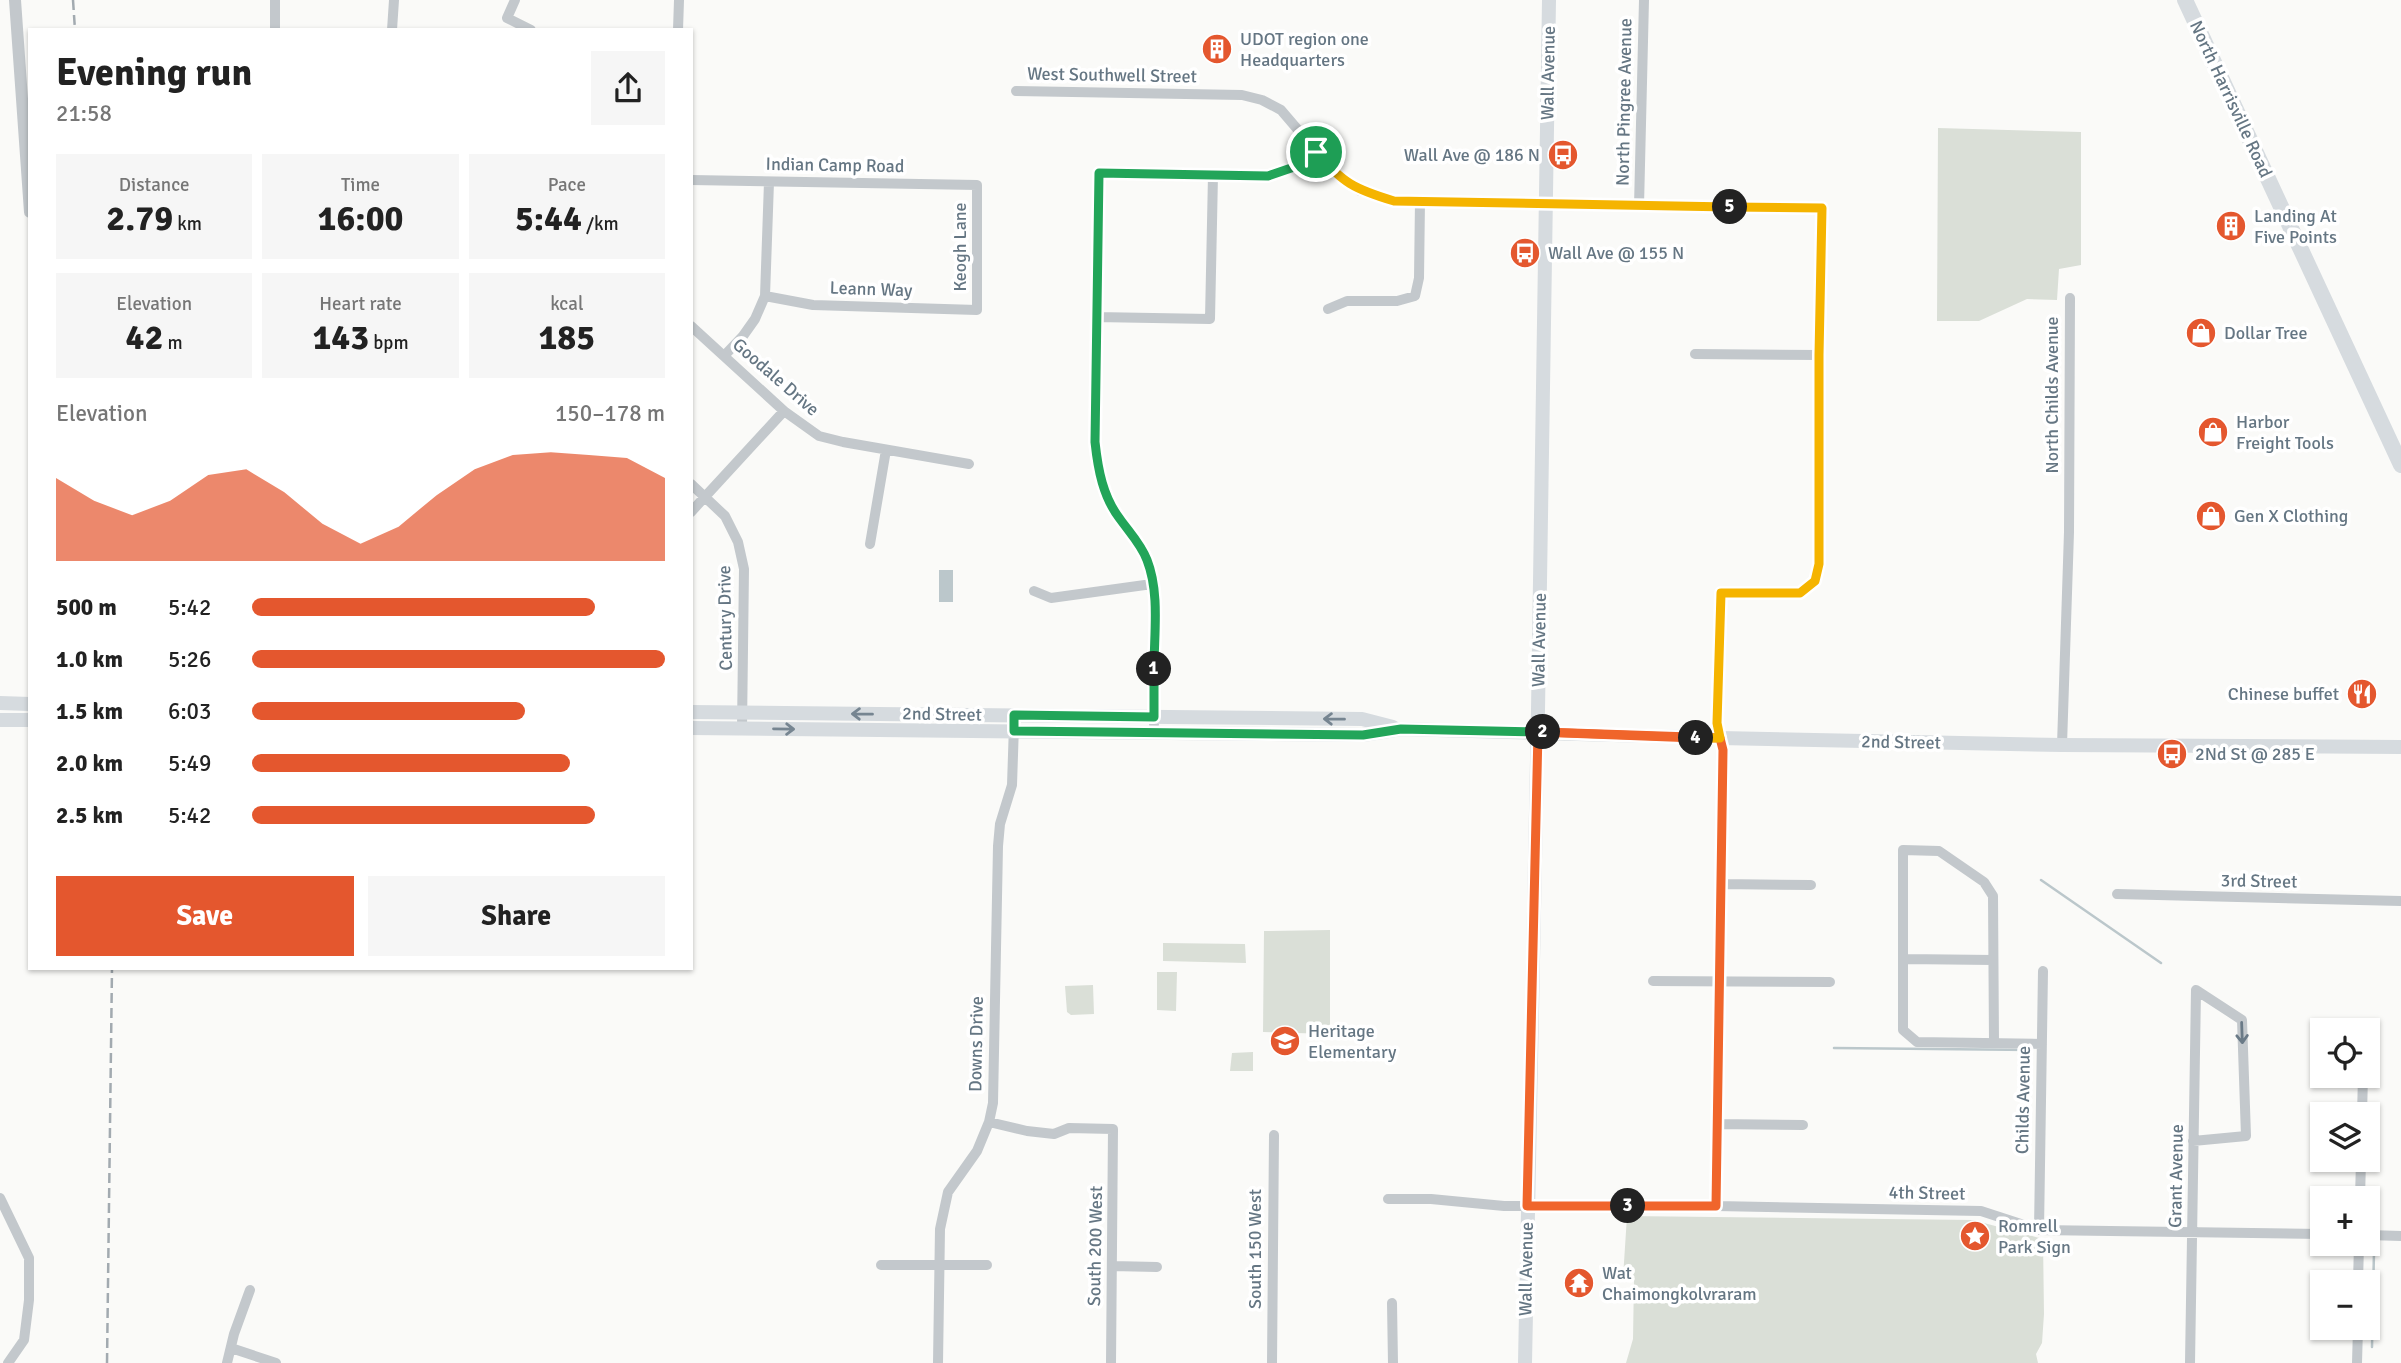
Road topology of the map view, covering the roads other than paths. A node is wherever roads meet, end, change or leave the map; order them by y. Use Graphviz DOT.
graph roads {
  1 [pos="16,0"];
  2 [pos="275,0"];
  3 [pos="394,0"];
  4 [pos="515,0"];
  5 [pos="679,0"];
  6 [pos="1549,0"];
  7 [pos="1644,0"];
  8 [pos="2185,0"];
  9 [pos="275,28"];
  10 [pos="392,28"];
  11 [pos="527,28"];
  12 [pos="678,28"];
  13 [pos="1016,91"];
  14 [pos="1316,152"];
  15 [pos="1213,175"];
  16 [pos="693,180"];
  17 [pos="28,182"];
  18 [pos="769,182"];
  19 [pos="978,185"];
  20 [pos="1420,201"];
  21 [pos="1546,203"];
  22 [pos="1639,206"];
  23 [pos="765,296"];
  24 [pos="2070,298"];
  25 [pos="1328,309"];
  26 [pos="977,310"];
  27 [pos="1097,317"];
  28 [pos="693,328"];
  29 [pos="1695,354"];
  30 [pos="1819,355"];
  31 [pos="724,356"];
  32 [pos="784,411"];
  33 [pos="886,450"];
  34 [pos="969,464"];
  35 [pos="2401,465"];
  36 [pos="693,486"];
  37 [pos="705,496"];
  38 [pos="693,510"];
  39 [pos="870,544"];
  40 [pos="1152,584"];
  41 [pos="1034,591"];
  42 [pos="0,703"];
  43 [pos="28,704"];
  44 [pos="693,712"];
  45 [pos="743,712"];
  46 [pos="1014,715"];
  47 [pos="1154,717"];
  48 [pos="0,720"];
  49 [pos="28,720"];
  50 [pos="693,727"];
  51 [pos="743,728"];
  52 [pos="1401,729"];
  53 [pos="1014,731"];
  54 [pos="1538,732"];
  55 [pos="1154,733"];
  56 [pos="1720,738"];
  57 [pos="2062,745"];
  58 [pos="2401,747"];
  59 [pos="1721,884"];
  60 [pos="1811,885"];
  61 [pos="2117,894"];
  62 [pos="2401,901"];
  63 [pos="1904,959"];
  64 [pos="1993,960"];
  65 [pos="2043,971"];
  66 [pos="1653,981"];
  67 [pos="1720,981"];
  68 [pos="1830,982"];
  69 [pos="1994,1042"];
  70 [pos="2042,1044"];
  71 [pos="989,1122"];
  72 [pos="1716,1124"];
  73 [pos="1803,1125"];
  74 [pos="1274,1135"];
  75 [pos="2193,1141"];
  76 [pos="0,1198"];
  77 [pos="1388,1199"];
  78 [pos="1527,1206"];
  79 [pos="1716,1206"];
  80 [pos="2039,1230"];
  81 [pos="2192,1231"];
  82 [pos="2310,1234"];
  83 [pos="2380,1235"];
  84 [pos="2401,1236"];
  85 [pos="881,1265"];
  86 [pos="939,1265"];
  87 [pos="988,1265"];
  88 [pos="1112,1266"];
  89 [pos="1157,1267"];
  90 [pos="250,1290"];
  91 [pos="1392,1303"];
  92 [pos="2358,1340"];
  93 [pos="231,1348"];
  94 [pos="8,1363"];
  95 [pos="227,1363"];
  96 [pos="276,1363"];
  97 [pos="938,1363"];
  98 [pos="1111,1363"];
  99 [pos="1272,1363"];
  100 [pos="1393,1363"];
  101 [pos="1525,1363"];
  102 [pos="2190,1363"];
  103 [pos="2357,1363"];
  1 -- 17 [label="street"];
  2 -- 9 [label="street"];
  3 -- 10 [label="street"];
  4 -- 11 [label="street"];
  5 -- 12 [label="street"];
  6 -- 21 [label="main road, Wall Avenue"];
  7 -- 22 [label="street, North Pingree Avenue"];
  8 -- 35 [label="main road, North Harrisville Road"];
  13 -- 14 [label="street, West Southwell Street"];
  14 -- 15 [label="street"];
  14 -- 20 [label="street, West Southwell Street"];
  15 -- 27 [label="street"];
  15 -- 27 [label="street"];
  16 -- 18 [label="street, Indian Camp Road"];
  18 -- 19 [label="street, Indian Camp Road"];
  18 -- 23 [label="street"];
  19 -- 26 [label="street, Keogh Lane"];
  20 -- 21 [label="street, West Southwell Street"];
  20 -- 25 [label="street"];
  21 -- 22 [label="street, West Southwell Street"];
  21 -- 54 [label="main road, Wall Avenue"];
  22 -- 30 [label="street, West Southwell Street"];
  23 -- 26 [label="street, Leann Way"];
  23 -- 31 [label="street"];
  24 -- 57 [label="street, North Childs Avenue"];
  27 -- 40 [label="street"];
  28 -- 31 [label="street, Goodale Drive"];
  29 -- 30 [label="street"];
  30 -- 56 [label="street"];
  31 -- 32 [label="street, Goodale Drive"];
  32 -- 33 [label="street, Goodale Drive"];
  32 -- 37 [label="street"];
  33 -- 34 [label="street, Goodale Drive"];
  33 -- 39 [label="street"];
  36 -- 37 [label="street, Century Drive"];
  37 -- 38 [label="street"];
  37 -- 45 [label="street, Century Drive"];
  40 -- 41 [label="street"];
  40 -- 47 [label="street"];
  42 -- 43 [label="main road"];
  44 -- 45 [label="main road, 2nd Street"];
  46 -- 45 [label="main road, 2nd Street, one-way"];
  45 -- 51 [label="street, Century Drive"];
  46 -- 47 [label="main road, 2nd Street"];
  46 -- 53 [label="street, Downs Drive"];
  52 -- 47 [label="main road, 2nd Street, one-way"];
  47 -- 55 [label="street"];
  48 -- 49 [label="main road"];
  50 -- 51 [label="main road, 2nd Street"];
  51 -- 53 [label="main road, 2nd Street, one-way"];
  52 -- 54 [label="main road, 2nd Street"];
  52 -- 55 [label="main road, 2nd Street"];
  53 -- 55 [label="main road, 2nd Street"];
  53 -- 71 [label="street, Downs Drive"];
  54 -- 56 [label="main road, 2nd Street"];
  54 -- 78 [label="main road, Wall Avenue"];
  56 -- 57 [label="main road, 2nd Street"];
  56 -- 59 [label="street"];
  57 -- 58 [label="main road, 2nd Street"];
  59 -- 60 [label="street"];
  59 -- 67 [label="street"];
  61 -- 62 [label="street, 3rd Street"];
  63 -- 64 [label="street"];
  63 -- 64 [label="street"];
  63 -- 69 [label="street"];
  64 -- 69 [label="street"];
  65 -- 70 [label="street, Childs Avenue"];
  66 -- 67 [label="street"];
  67 -- 68 [label="street"];
  67 -- 72 [label="street"];
  69 -- 70 [label="street"];
  70 -- 80 [label="street, Childs Avenue"];
  71 -- 86 [label="street, Downs Drive"];
  71 -- 88 [label="street, South 200 West"];
  72 -- 73 [label="street"];
  72 -- 79 [label="street"];
  74 -- 99 [label="street, South 150 West"];
  75 -- 75 [label="street, Grant Avenue, one-way"];
  75 -- 81 [label="street, Grant Avenue"];
  76 -- 94 [label="street"];
  77 -- 78 [label="street, 4th Street"];
  78 -- 79 [label="street, 4th Street"];
  78 -- 101 [label="main road, Wall Avenue"];
  79 -- 80 [label="street, 4th Street"];
  80 -- 81 [label="street, 4th Street"];
  81 -- 82 [label="street, 4th Street"];
  81 -- 102 [label="street, Grant Avenue"];
  83 -- 84 [label="street"];
  85 -- 86 [label="street"];
  86 -- 87 [label="street"];
  86 -- 97 [label="street, Downs Drive"];
  88 -- 89 [label="street"];
  88 -- 98 [label="street, South 200 West"];
  90 -- 93 [label="street"];
  91 -- 100 [label="street"];
  92 -- 103 [label="street"];
  93 -- 95 [label="street"];
  93 -- 96 [label="street"];
}
